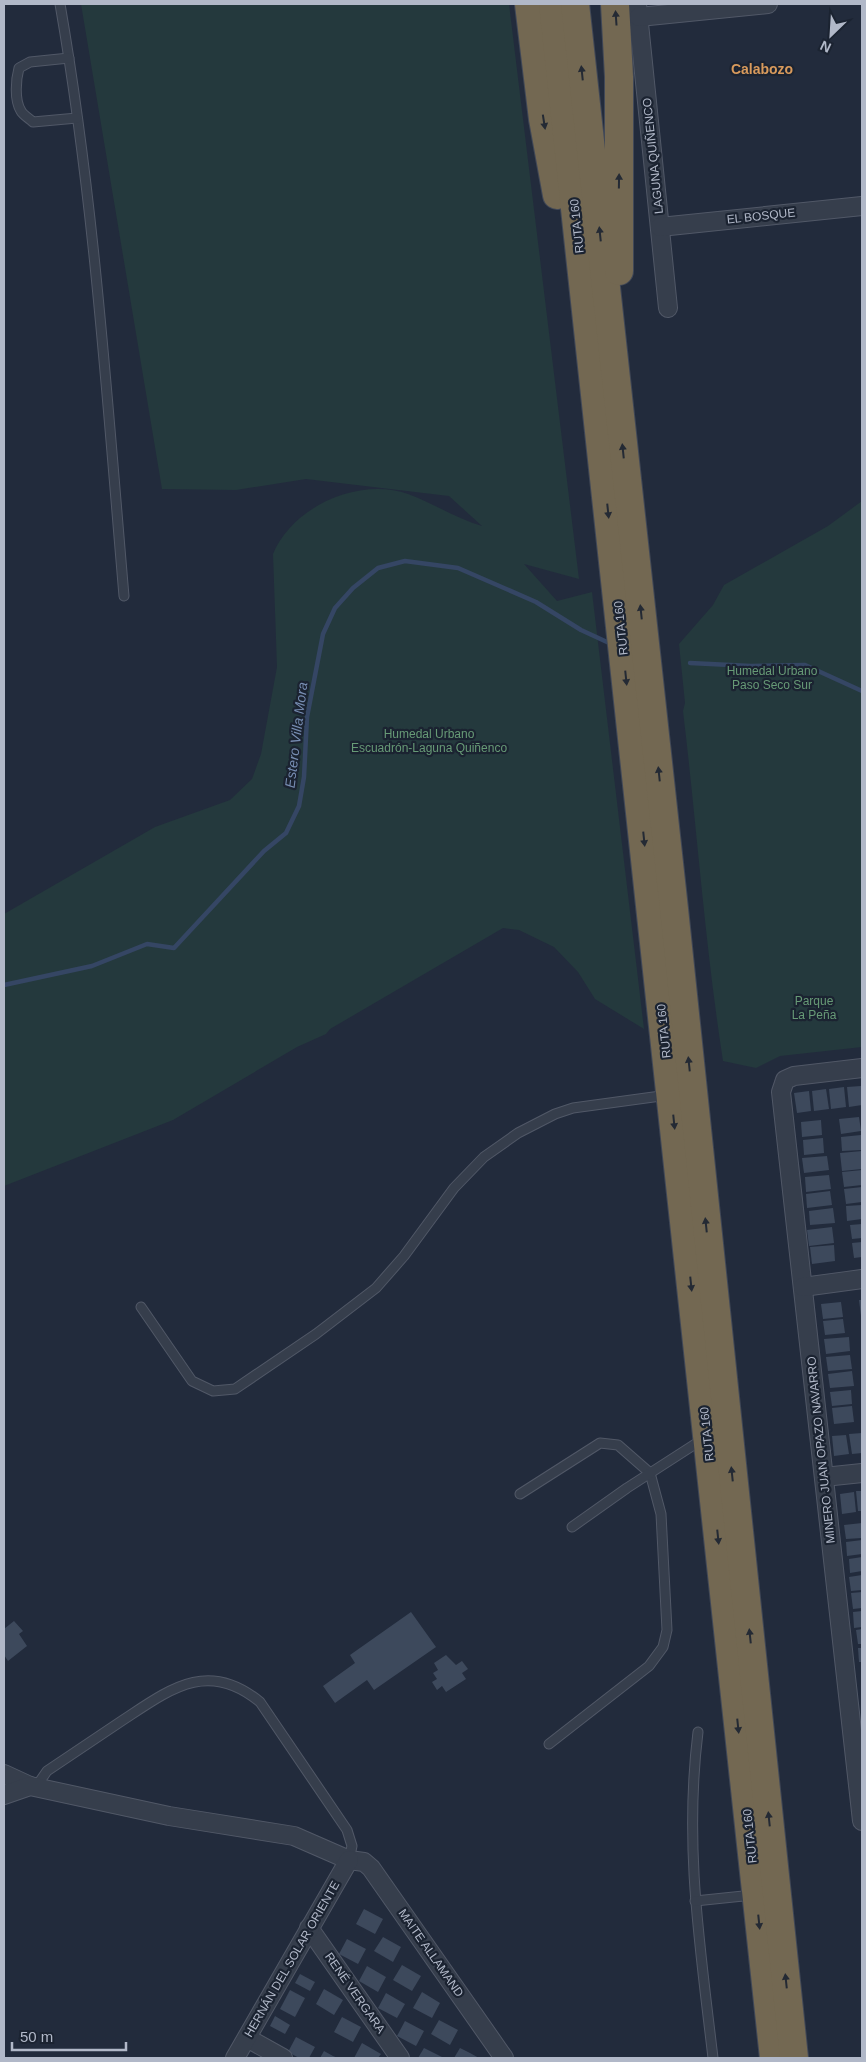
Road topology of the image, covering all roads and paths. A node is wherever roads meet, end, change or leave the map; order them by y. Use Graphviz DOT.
graph roads {
  1 [pos="60,4"];
  2 [pos="529,4"];
  3 [pos="553,4"];
  4 [pos="575,4"];
  5 [pos="615,4"];
  6 [pos="768,4"];
  7 [pos="638,10"];
  8 [pos="69,58"];
  9 [pos="77,118"];
  10 [pos="862,206"];
  11 [pos="660,227"];
  12 [pos="668,308"];
  13 [pos="591,358"];
  14 [pos="620,422"];
  15 [pos="124,596"];
  16 [pos="862,1068"];
  17 [pos="671,1095"];
  18 [pos="862,1279"];
  19 [pos="803,1286"];
  20 [pos="141,1307"];
  21 [pos="708,1436"];
  22 [pos="650,1473"];
  23 [pos="862,1473"];
  24 [pos="824,1477"];
  25 [pos="520,1494"];
  26 [pos="572,1527"];
  27 [pos="856,1702"];
  28 [pos="698,1732"];
  29 [pos="549,1744"];
  30 [pos="4,1774"];
  31 [pos="33,1786"];
  32 [pos="4,1795"];
  33 [pos="862,1822"];
  34 [pos="349,1860"];
  35 [pos="756,1894"];
  36 [pos="695,1900"];
  37 [pos="309,1928"];
  38 [pos="247,2038"];
  39 [pos="235,2058"];
  40 [pos="283,2058"];
  41 [pos="400,2058"];
  42 [pos="504,2058"];
  43 [pos="713,2058"];
  44 [pos="774,2058"];
  45 [pos="794,2058"];
  1 -- 8 [label="lane"];
  2 -- 13 [label="highway, one-way"];
  3 -- 13 [label="highway, RUTA 160"];
  14 -- 4 [label="highway, RUTA 160, one-way"];
  14 -- 5 [label="highway, one-way"];
  6 -- 7 [label="street"];
  7 -- 11 [label="street, LAGUNA QUIÑENCO"];
  8 -- 9 [label="lane"];
  8 -- 9 [label="lane"];
  9 -- 15 [label="lane"];
  10 -- 11 [label="street, EL BOSQUE"];
  11 -- 12 [label="street, LAGUNA QUIÑENCO"];
  13 -- 17 [label="highway, RUTA 160, one-way"];
  45 -- 14 [label="highway, RUTA 160, one-way"];
  16 -- 19 [label="street, MINERO JUAN OPAZO NAVARRO"];
  17 -- 20 [label="lane"];
  17 -- 21 [label="highway, RUTA 160, one-way"];
  18 -- 19 [label="street"];
  19 -- 24 [label="street, MINERO JUAN OPAZO NAVARRO"];
  21 -- 22 [label="lane"];
  21 -- 35 [label="highway, RUTA 160, one-way"];
  22 -- 25 [label="lane"];
  22 -- 26 [label="lane"];
  22 -- 29 [label="lane"];
  23 -- 24 [label="street"];
  24 -- 27 [label="street, MINERO JUAN OPAZO NAVARRO"];
  27 -- 33 [label="street, MINERO JUAN OPAZO NAVARRO"];
  28 -- 36 [label="lane"];
  30 -- 31 [label="street, MAITE ALLAMAND"];
  31 -- 32 [label="street"];
  31 -- 34 [label="street, MAITE ALLAMAND"];
  31 -- 34 [label="lane"];
  34 -- 37 [label="street, HERNÁN DEL SOLAR ORIENTE"];
  34 -- 42 [label="street, MAITE ALLAMAND"];
  35 -- 36 [label="lane"];
  35 -- 44 [label="highway, RUTA 160, one-way"];
  36 -- 43 [label="lane"];
  37 -- 38 [label="street, HERNÁN DEL SOLAR ORIENTE"];
  37 -- 41 [label="street, RENÉ VERGARA"];
  38 -- 39 [label="street, HERNÁN DEL SOLAR ORIENTE"];
  38 -- 40 [label="street"];
}
